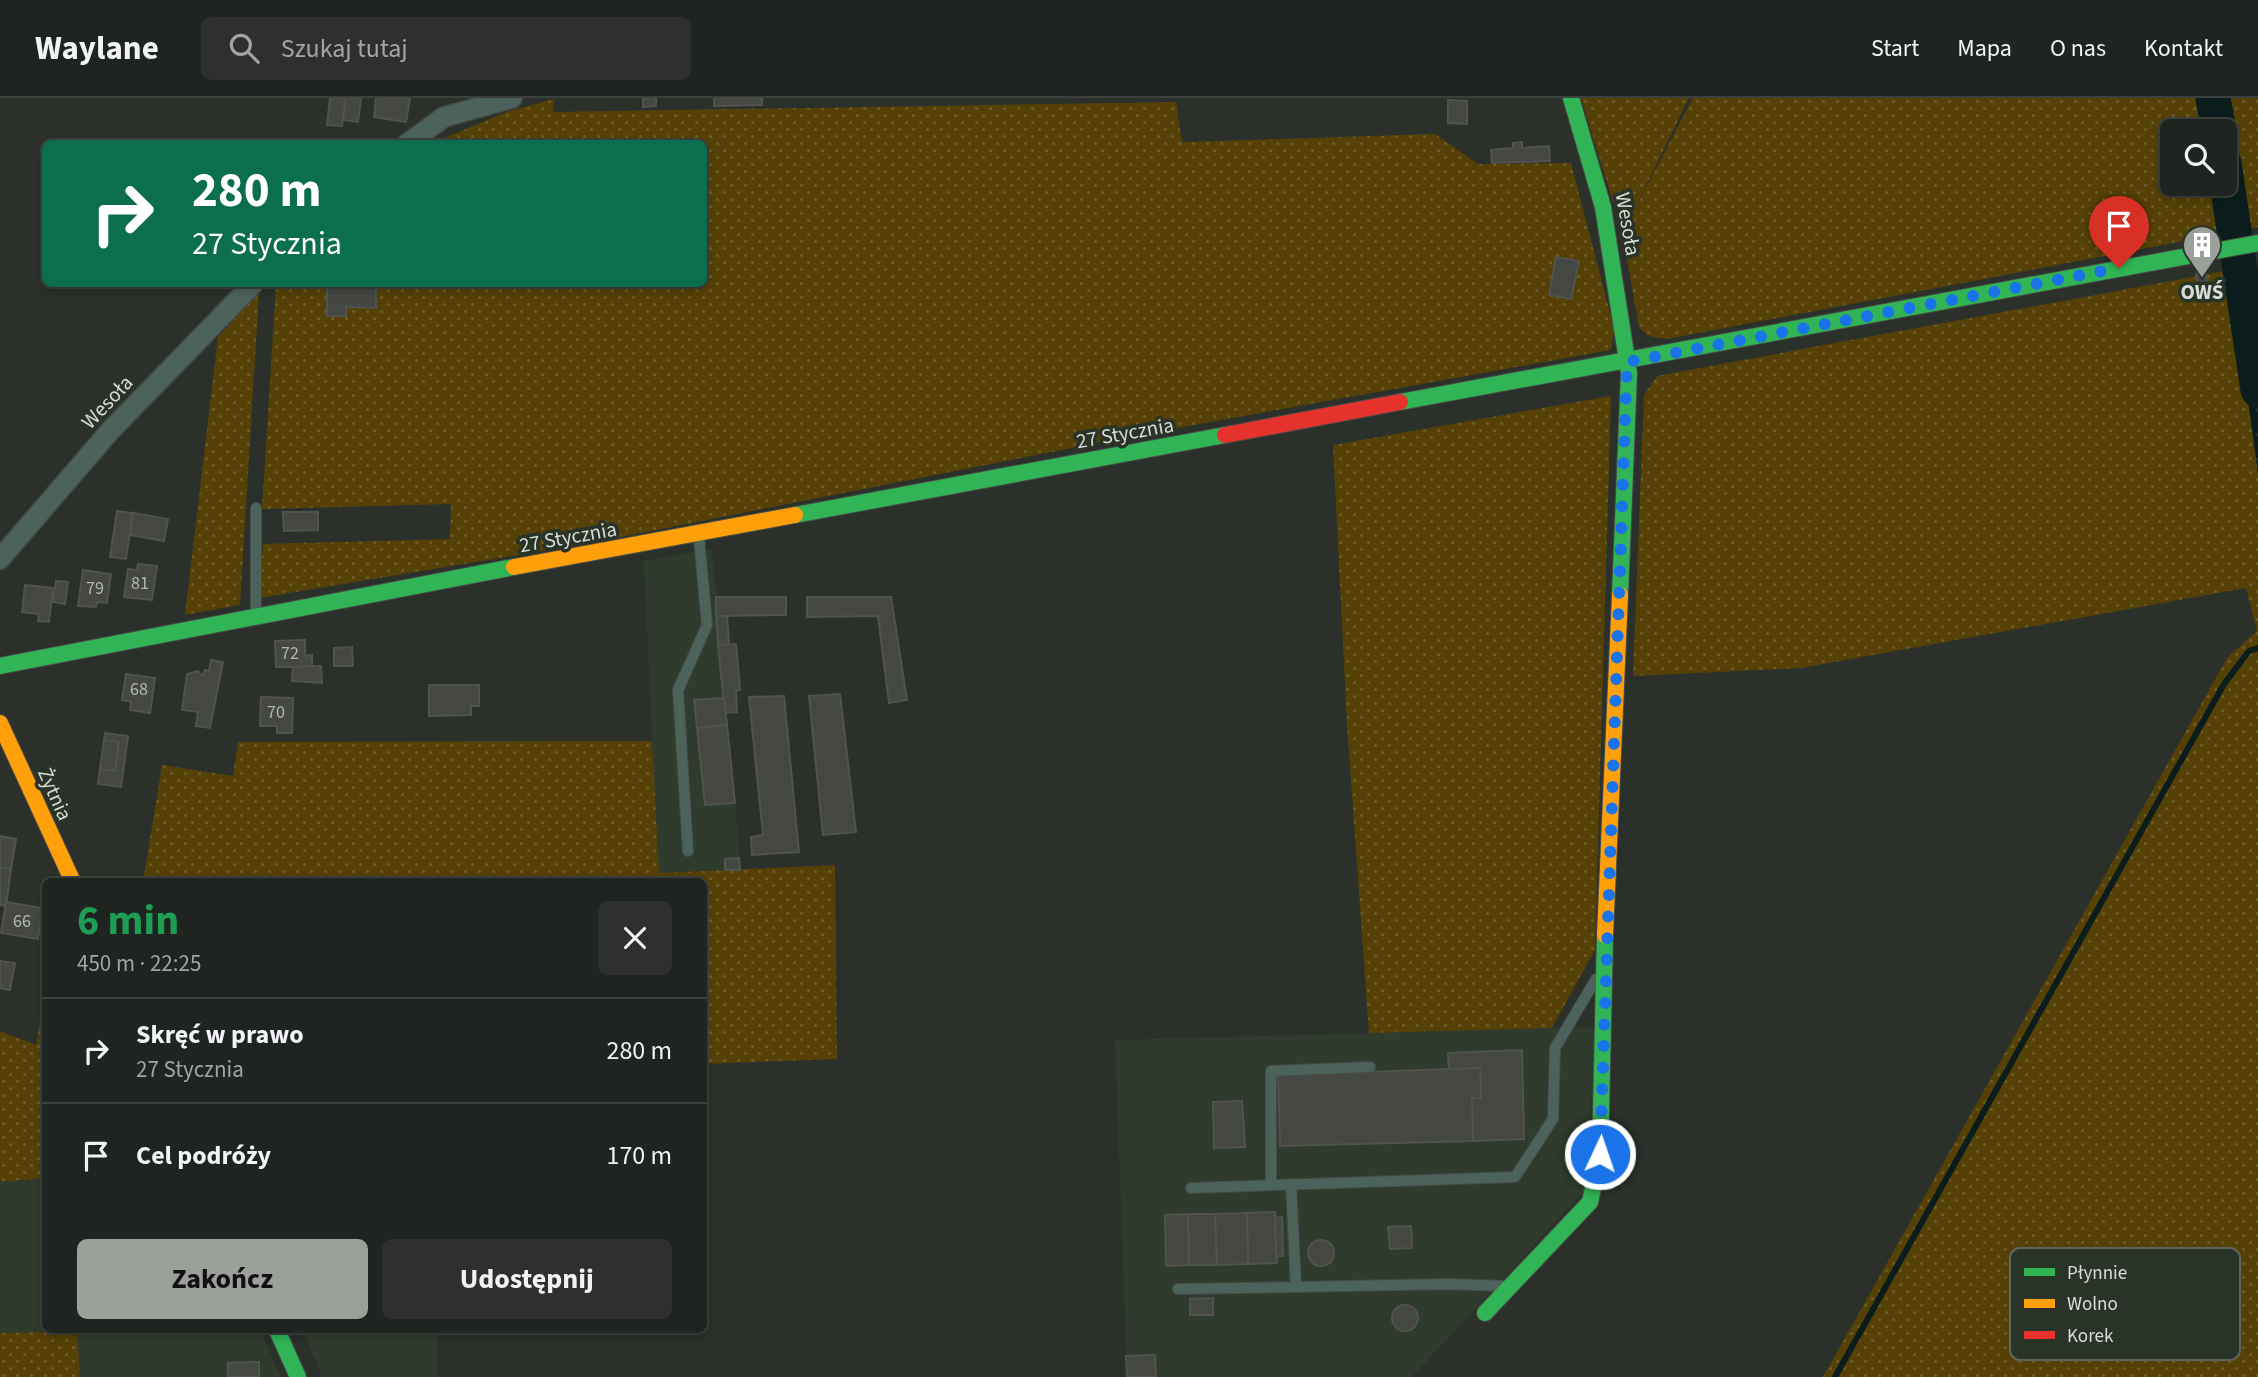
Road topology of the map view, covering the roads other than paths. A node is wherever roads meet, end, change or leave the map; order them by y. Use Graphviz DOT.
graph roads {
  1 [pos="512,98"];
  2 [pos="1571,98"];
  3 [pos="412,140"];
  4 [pos="2258,243"];
  5 [pos="250,287"];
  6 [pos="1627,362"];
  7 [pos="256,508"];
  8 [pos="699,534"];
  9 [pos="0,559"];
  10 [pos="256,615"];
  11 [pos="0,666"];
  12 [pos="0,723"];
  13 [pos="688,851"];
  14 [pos="71,878"];
  15 [pos="1604,967"];
  16 [pos="1370,1067"];
  17 [pos="1271,1184"];
  18 [pos="1291,1184"];
  19 [pos="1191,1188"];
  20 [pos="1510,1286"];
  21 [pos="1296,1287"];
  22 [pos="1178,1289"];
  23 [pos="1485,1313"];
  24 [pos="278,1333"];
  25 [pos="298,1377"];
  1 -- 3 [label="street"];
  2 -- 6 [label="street, Wesoła"];
  4 -- 6 [label="street, 27 Stycznia"];
  5 -- 9 [label="street, Wesoła"];
  6 -- 8 [label="street, 27 Stycznia"];
  6 -- 15 [label="street, Wesoła"];
  7 -- 10 [label="lane"];
  8 -- 10 [label="street, 27 Stycznia"];
  8 -- 13 [label="lane"];
  10 -- 11 [label="street, 27 Stycznia"];
  12 -- 14 [label="street, Żytnia"];
  15 -- 18 [label="lane"];
  15 -- 20 [label="street, Wesoła"];
  16 -- 17 [label="lane"];
  17 -- 18 [label="lane"];
  17 -- 19 [label="lane"];
  18 -- 21 [label="lane"];
  20 -- 21 [label="lane"];
  20 -- 23 [label="street, Wesoła"];
  21 -- 22 [label="lane"];
  24 -- 25 [label="street"];
}
